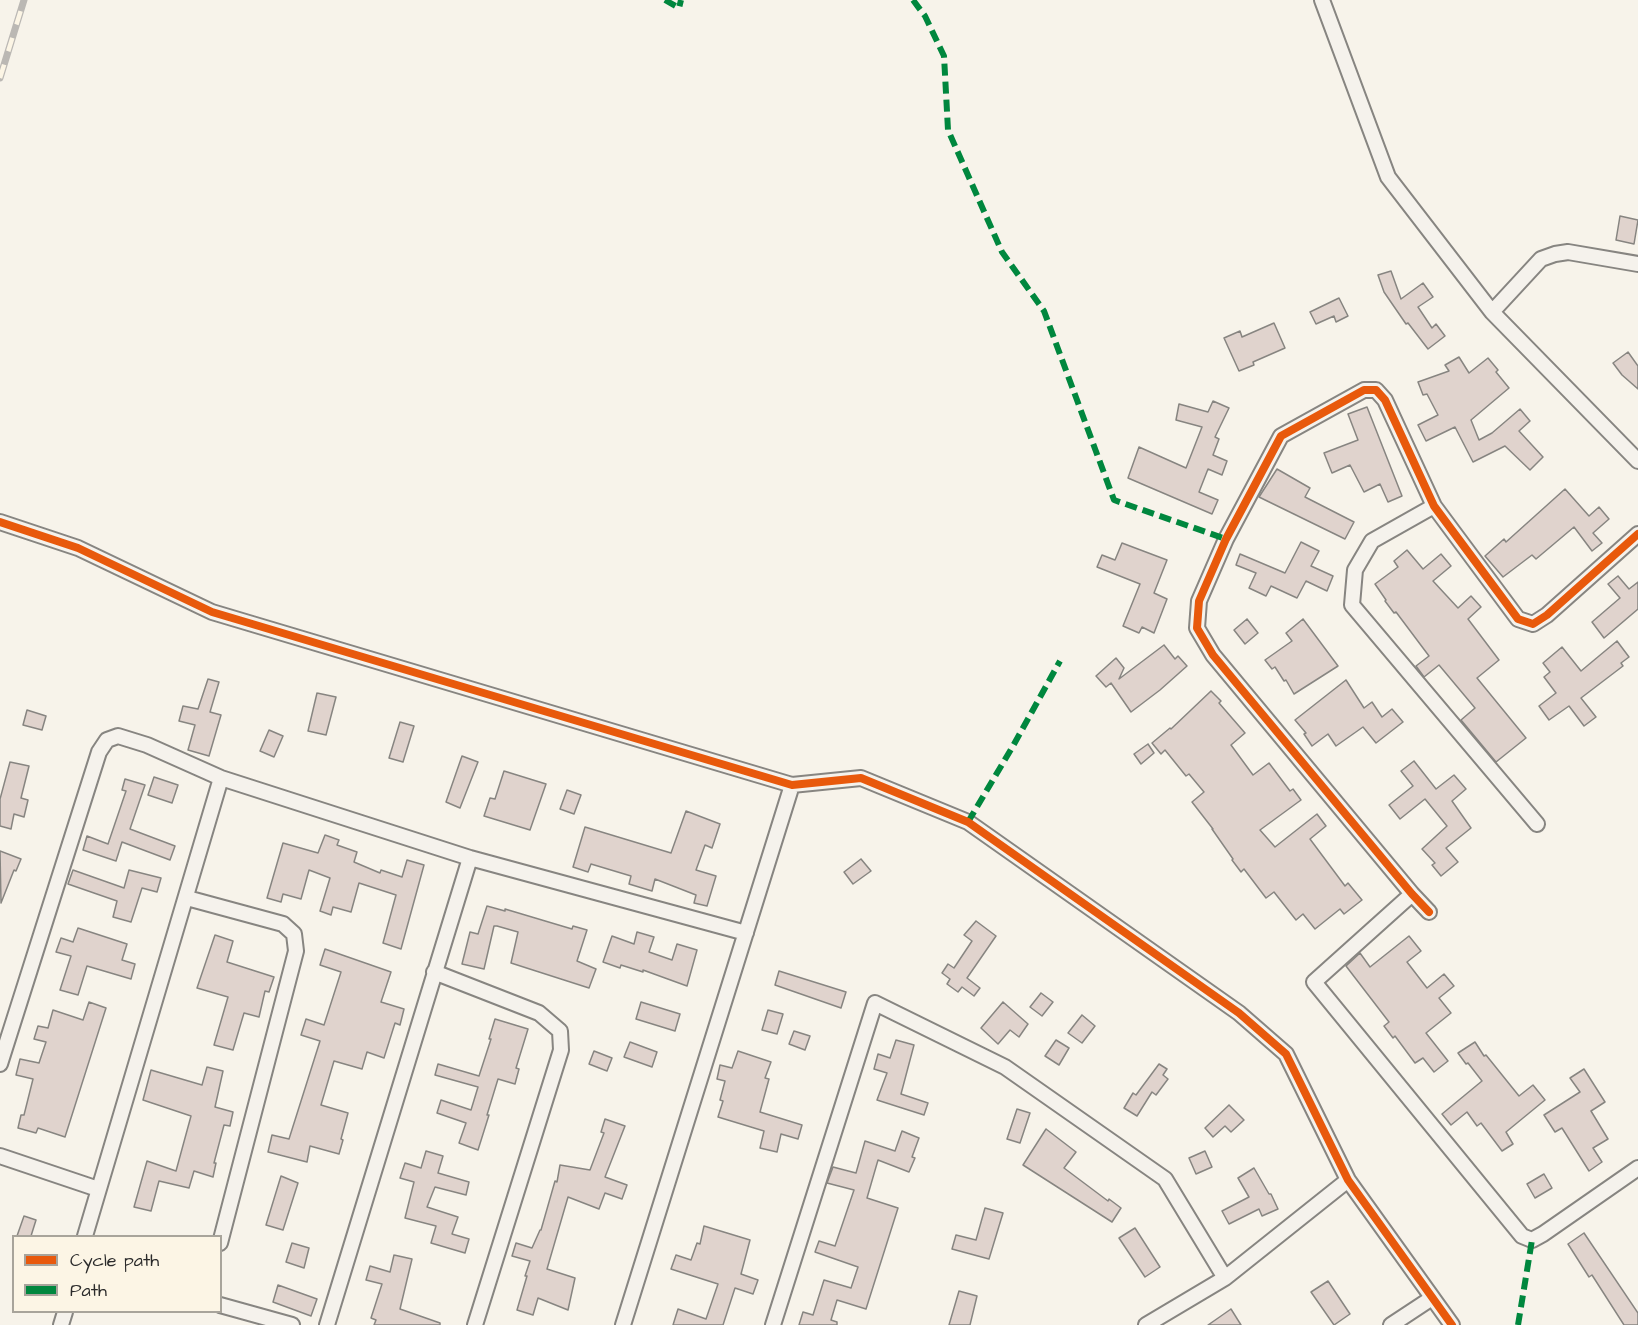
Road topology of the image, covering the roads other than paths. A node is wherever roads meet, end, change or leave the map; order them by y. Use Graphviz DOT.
graph roads {
  1 [pos="1322,0"];
  2 [pos="1638,264"];
  3 [pos="1492,312"];
  4 [pos="1638,460"];
  5 [pos="1434,506"];
  6 [pos="0,522"];
  7 [pos="1638,534"];
  8 [pos="221,778"];
  9 [pos="792,785"];
  10 [pos="1537,824"];
  11 [pos="470,858"];
  12 [pos="1412,894"];
  13 [pos="187,897"];
  14 [pos="1429,912"];
  15 [pos="746,933"];
  16 [pos="434,972"];
  17 [pos="0,1064"];
  18 [pos="0,1156"];
  19 [pos="1638,1168"];
  20 [pos="1348,1180"];
  21 [pos="98,1189"];
  22 [pos="85,1235"];
  23 [pos="222,1235"];
  24 [pos="1225,1278"];
  25 [pos="1432,1298"];
  26 [pos="222,1306"];
  27 [pos="292,1325"];
  28 [pos="327,1325"];
  29 [pos="475,1325"];
  30 [pos="623,1325"];
  31 [pos="773,1325"];
  32 [pos="1146,1325"];
  33 [pos="1391,1325"];
  34 [pos="1452,1325"];
  1 -- 3 [label="street"];
  2 -- 3 [label="street"];
  3 -- 4 [label="street"];
  5 -- 7 [label="street"];
  5 -- 10 [label="street"];
  5 -- 12 [label="street"];
  6 -- 9 [label="street"];
  8 -- 11 [label="street"];
  8 -- 13 [label="street"];
  8 -- 17 [label="street"];
  9 -- 15 [label="street"];
  9 -- 20 [label="street"];
  11 -- 15 [label="street"];
  11 -- 16 [label="street"];
  12 -- 14 [label="street"];
  12 -- 19 [label="street"];
  13 -- 21 [label="street"];
  13 -- 23 [label="street"];
  15 -- 30 [label="street"];
  16 -- 28 [label="street"];
  16 -- 29 [label="street"];
  18 -- 21 [label="street"];
  20 -- 24 [label="street"];
  20 -- 25 [label="street"];
  21 -- 22 [label="street"];
  24 -- 31 [label="street"];
  24 -- 32 [label="street"];
  25 -- 33 [label="street"];
  25 -- 34 [label="street"];
  26 -- 27 [label="street"];
}
